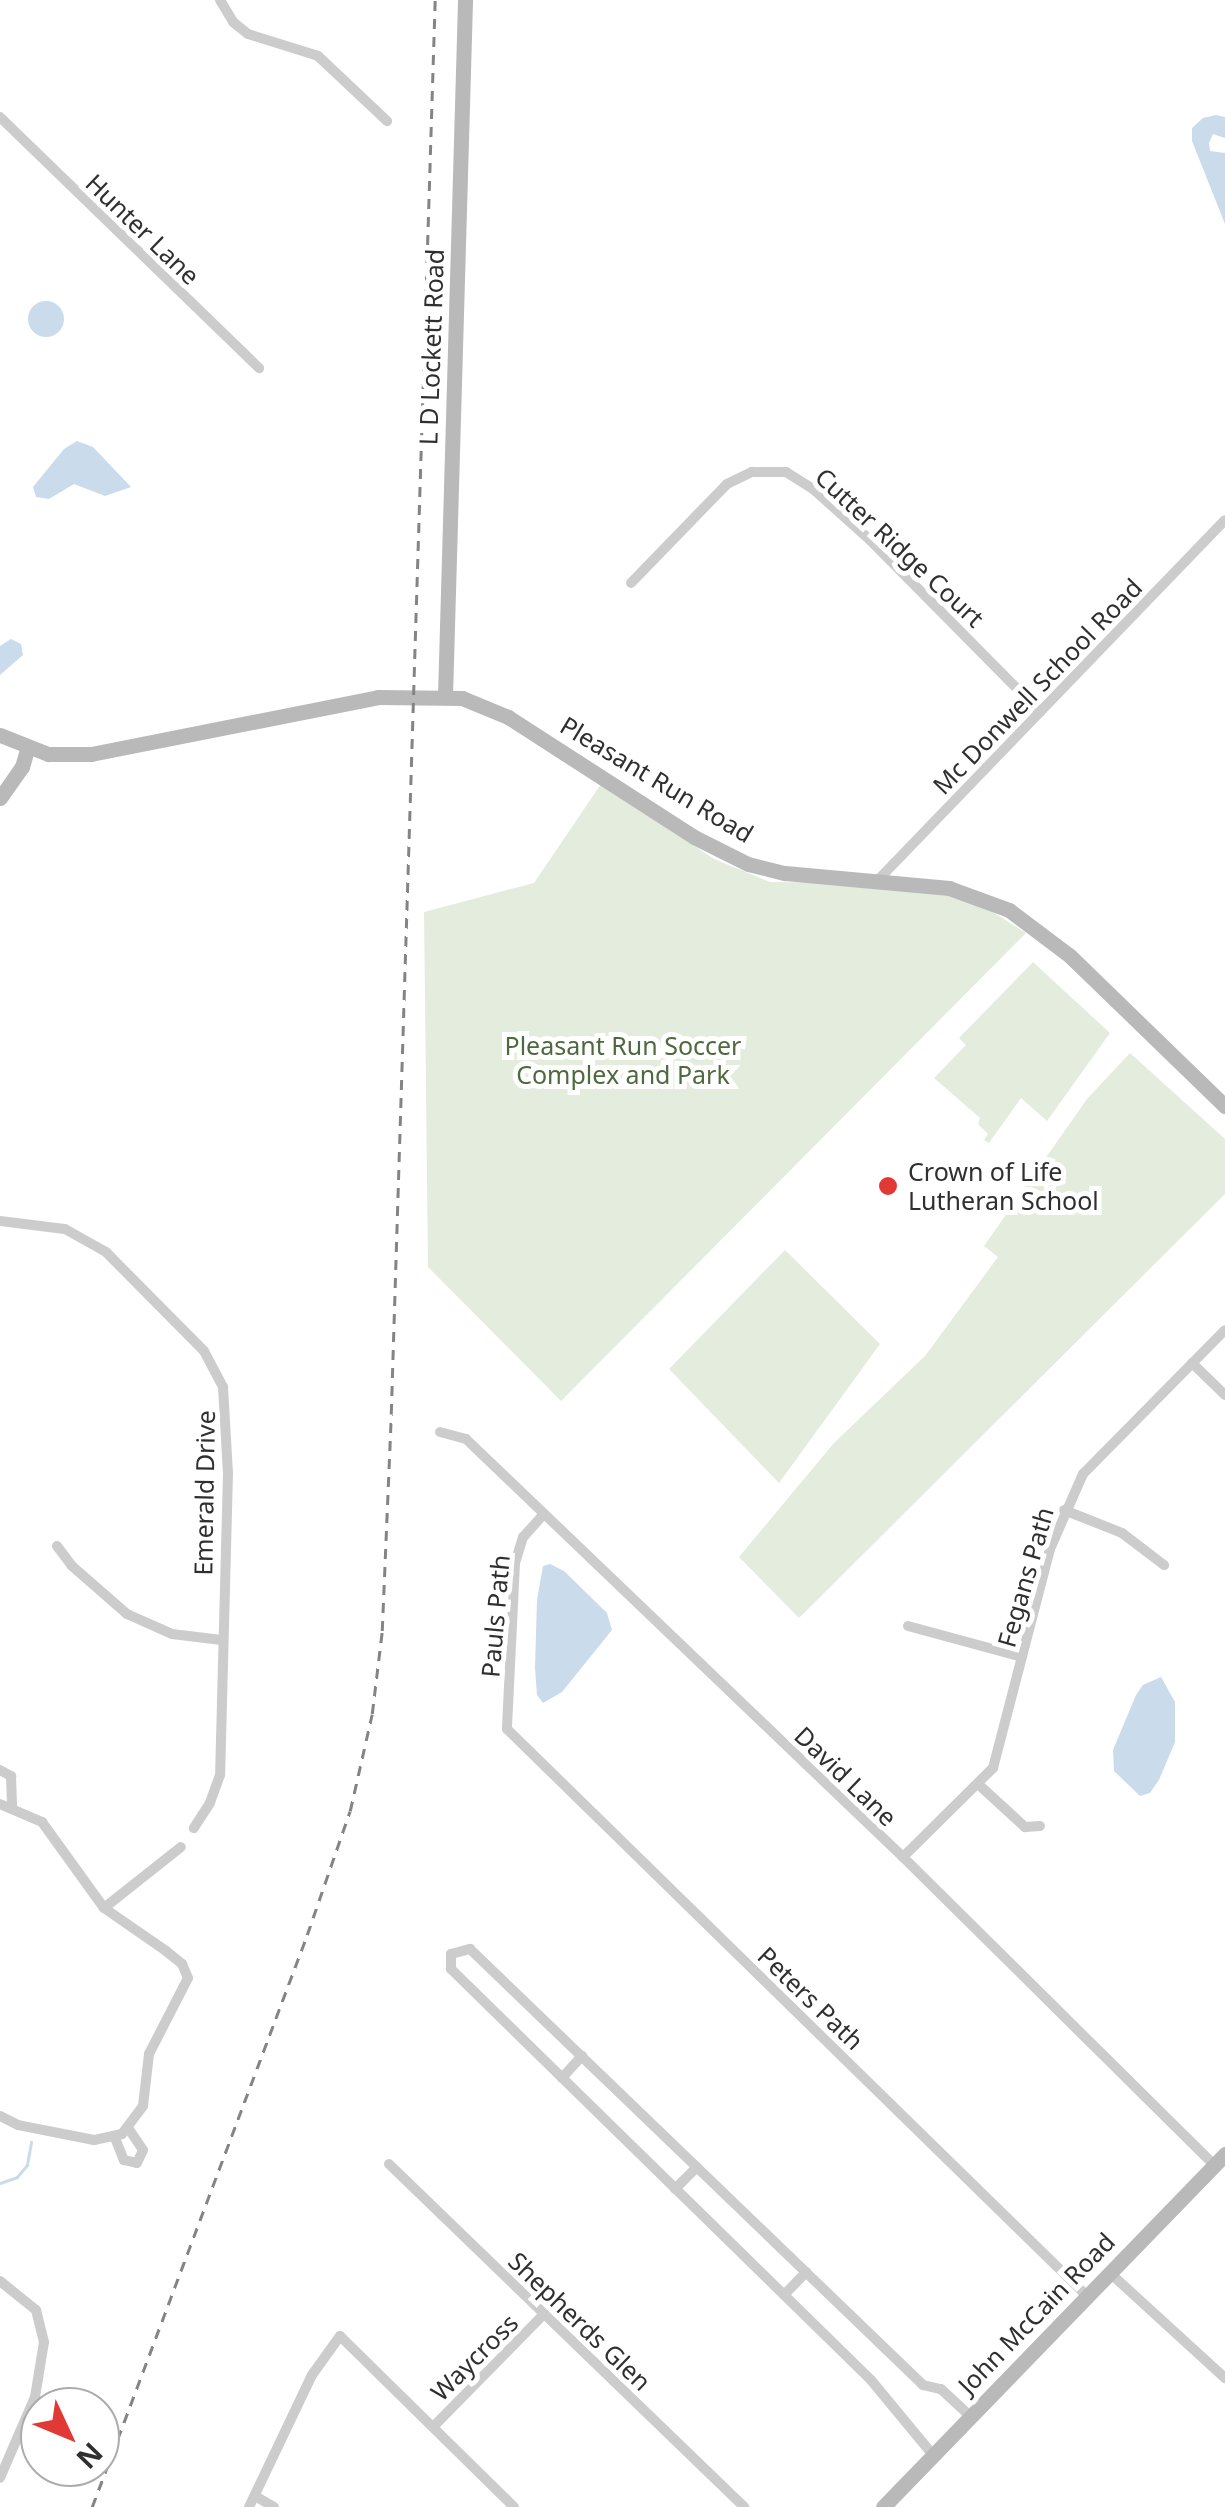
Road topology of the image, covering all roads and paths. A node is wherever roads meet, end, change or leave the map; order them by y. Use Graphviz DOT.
graph roads {
  1 [pos="220,0"];
  2 [pos="466,0"];
  3 [pos="0,117"];
  4 [pos="387,121"];
  5 [pos="259,368"];
  6 [pos="1225,520"];
  7 [pos="631,583"];
  8 [pos="445,696"];
  9 [pos="1040,712"];
  10 [pos="0,736"];
  11 [pos="28,750"];
  12 [pos="0,798"];
  13 [pos="877,881"];
  14 [pos="1225,1106"];
  15 [pos="0,1221"];
  16 [pos="1225,1330"];
  17 [pos="1192,1364"];
  18 [pos="1225,1395"];
  19 [pos="440,1432"];
  20 [pos="1064,1510"];
  21 [pos="543,1515"];
  22 [pos="57,1546"];
  23 [pos="1164,1564"];
  24 [pos="908,1626"];
  25 [pos="222,1640"];
  26 [pos="1022,1657"];
  27 [pos="507,1729"];
  28 [pos="0,1770"];
  29 [pos="978,1784"];
  30 [pos="6,1804"];
  31 [pos="1040,1826"];
  32 [pos="194,1828"];
  33 [pos="181,1847"];
  34 [pos="903,1858"];
  35 [pos="104,1908"];
  36 [pos="582,2056"];
  37 [pos="562,2078"];
  38 [pos="0,2116"];
  39 [pos="128,2129"];
  40 [pos="115,2138"];
  41 [pos="1220,2159"];
  42 [pos="389,2164"];
  43 [pos="697,2167"];
  44 [pos="676,2189"];
  45 [pos="806,2272"];
  46 [pos="1110,2273"];
  47 [pos="0,2282"];
  48 [pos="784,2295"];
  49 [pos="1088,2296"];
  50 [pos="544,2314"];
  51 [pos="1225,2378"];
  52 [pos="970,2416"];
  53 [pos="433,2427"];
  54 [pos="933,2455"];
  55 [pos="0,2478"];
  56 [pos="252,2502"];
  57 [pos="274,2507"];
  58 [pos="514,2507"];
  59 [pos="744,2507"];
  60 [pos="882,2507"];
  1 -- 4 [label="street"];
  2 -- 8 [label="main road, L D Lockett Road"];
  3 -- 5 [label="street, Hunter Lane"];
  6 -- 9 [label="street, Mc Donwell School Road"];
  7 -- 9 [label="street, Cutter Ridge Court"];
  8 -- 11 [label="main road, Pleasant Run Road"];
  8 -- 13 [label="main road, Pleasant Run Road"];
  9 -- 13 [label="street, Mc Donwell School Road"];
  10 -- 11 [label="main road, Pleasant Run Road"];
  11 -- 12 [label="main road"];
  13 -- 14 [label="main road, Pleasant Run Road"];
  15 -- 25 [label="street, Emerald Drive"];
  16 -- 17 [label="street, Fegans Path"];
  17 -- 18 [label="street"];
  17 -- 20 [label="street, Fegans Path"];
  19 -- 21 [label="street, David Lane"];
  20 -- 23 [label="street"];
  20 -- 26 [label="street, Fegans Path"];
  21 -- 27 [label="street, Pauls Path"];
  21 -- 34 [label="street, David Lane"];
  22 -- 25 [label="street"];
  24 -- 26 [label="street"];
  25 -- 32 [label="street, Emerald Drive"];
  26 -- 29 [label="street, Fegans Path"];
  27 -- 49 [label="street, Peters Path"];
  28 -- 30 [label="street"];
  29 -- 31 [label="street"];
  29 -- 34 [label="street, Fegans Path"];
  30 -- 35 [label="street"];
  33 -- 35 [label="street"];
  34 -- 41 [label="street, David Lane"];
  35 -- 39 [label="street"];
  36 -- 37 [label="street"];
  36 -- 37 [label="street"];
  36 -- 43 [label="street"];
  37 -- 44 [label="street"];
  38 -- 40 [label="street"];
  39 -- 40 [label="street"];
  39 -- 40 [label="street"];
  41 -- 46 [label="main road, John McCain Road"];
  42 -- 50 [label="street, Shepherds Glen"];
  43 -- 44 [label="street"];
  43 -- 45 [label="street"];
  44 -- 48 [label="street"];
  45 -- 48 [label="street"];
  45 -- 52 [label="street"];
  46 -- 49 [label="main road, John McCain Road"];
  46 -- 51 [label="street"];
  47 -- 55 [label="street"];
  48 -- 54 [label="street"];
  49 -- 52 [label="main road, John McCain Road"];
  50 -- 53 [label="street, Waycross"];
  50 -- 59 [label="street, Shepherds Glen"];
  52 -- 54 [label="main road, John McCain Road"];
  53 -- 56 [label="street"];
  53 -- 58 [label="street"];
  54 -- 60 [label="main road, John McCain Road"];
  56 -- 57 [label="street"];
}
